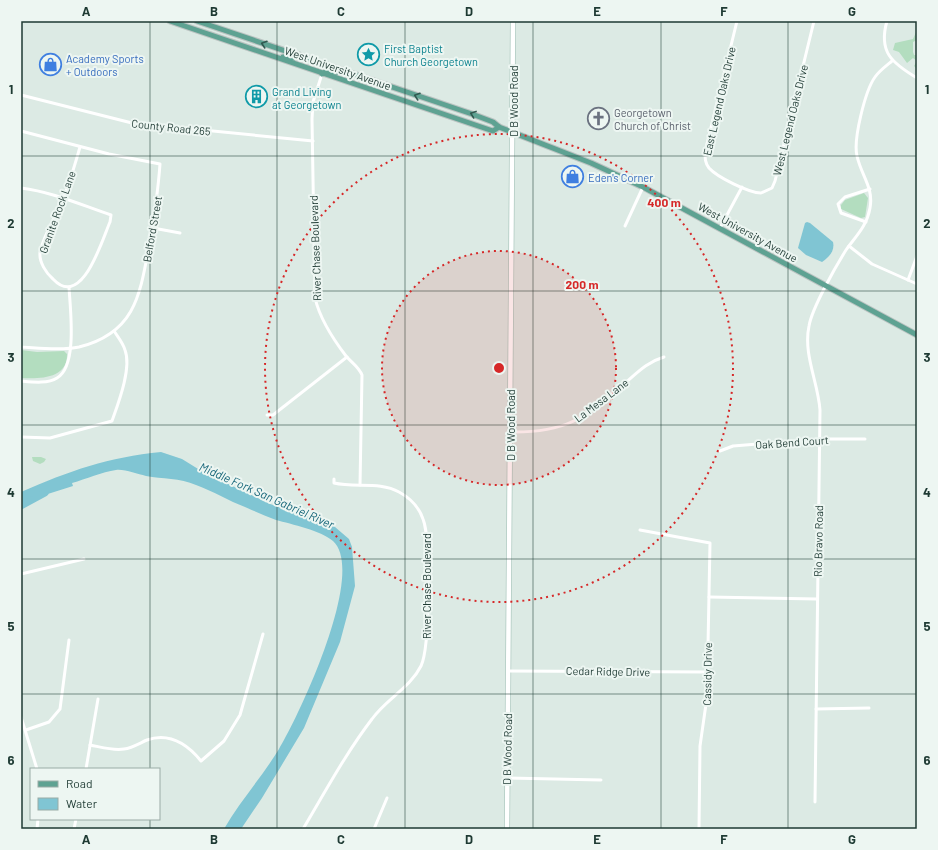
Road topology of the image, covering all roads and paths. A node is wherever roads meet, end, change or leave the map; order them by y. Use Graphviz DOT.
graph roads {
  1 [pos="170,21"];
  2 [pos="197,21"];
  3 [pos="513,21"];
  4 [pos="737,21"];
  5 [pos="814,21"];
  6 [pos="887,21"];
  7 [pos="268,54"];
  8 [pos="299,55"];
  9 [pos="892,61"];
  10 [pos="322,74"];
  11 [pos="354,74"];
  12 [pos="917,78"];
  13 [pos="21,95"];
  14 [pos="499,127"];
  15 [pos="21,131"];
  16 [pos="512,133"];
  17 [pos="313,142"];
  18 [pos="80,146"];
  19 [pos="643,187"];
  20 [pos="742,187"];
  21 [pos="21,188"];
  22 [pos="870,189"];
  23 [pos="63,198"];
  24 [pos="866,222"];
  25 [pos="625,226"];
  26 [pos="152,228"];
  27 [pos="720,228"];
  28 [pos="180,233"];
  29 [pos="849,246"];
  30 [pos="917,256"];
  31 [pos="908,280"];
  32 [pos="917,284"];
  33 [pos="827,286"];
  34 [pos="69,287"];
  35 [pos="114,331"];
  36 [pos="917,335"];
  37 [pos="21,347"];
  38 [pos="70,348"];
  39 [pos="664,357"];
  40 [pos="347,358"];
  41 [pos="21,381"];
  42 [pos="267,415"];
  43 [pos="510,432"];
  44 [pos="21,437"];
  45 [pos="819,439"];
  46 [pos="865,439"];
  47 [pos="720,451"];
  48 [pos="334,479"];
  49 [pos="360,485"];
  50 [pos="640,530"];
  51 [pos="84,559"];
  52 [pos="21,574"];
  53 [pos="709,597"];
  54 [pos="817,599"];
  55 [pos="263,634"];
  56 [pos="69,640"];
  57 [pos="508,671"];
  58 [pos="707,672"];
  59 [pos="98,699"];
  60 [pos="868,708"];
  61 [pos="816,709"];
  62 [pos="21,717"];
  63 [pos="26,730"];
  64 [pos="90,745"];
  65 [pos="37,768"];
  66 [pos="86,768"];
  67 [pos="507,778"];
  68 [pos="601,780"];
  69 [pos="387,798"];
  70 [pos="815,802"];
  71 [pos="303,829"];
  72 [pos="374,829"];
  73 [pos="507,829"];
  74 [pos="699,829"];
  1 -- 7 [label="main road, West University Avenue"];
  8 -- 2 [label="main road, West University Avenue, one-way"];
  3 -- 16 [label="main road, D B Wood Road"];
  4 -- 20 [label="street, East Legend Oaks Drive"];
  5 -- 20 [label="street, West Legend Oaks Drive"];
  6 -- 9 [label="street"];
  7 -- 8 [label="main road"];
  7 -- 10 [label="main road, West University Avenue"];
  8 -- 11 [label="main road, West University Avenue"];
  9 -- 12 [label="street"];
  9 -- 22 [label="street"];
  10 -- 11 [label="main road"];
  10 -- 14 [label="main road, West University Avenue"];
  10 -- 17 [label="street, River Chase Boulevard"];
  14 -- 11 [label="main road, West University Avenue, one-way"];
  13 -- 17 [label="street, County Road 265"];
  14 -- 16 [label="main road, West University Avenue"];
  15 -- 18 [label="street, Belford Street"];
  16 -- 19 [label="main road, West University Avenue"];
  16 -- 43 [label="main road, D B Wood Road"];
  17 -- 40 [label="street, River Chase Boulevard"];
  18 -- 23 [label="street, Granite Rock Lane"];
  18 -- 26 [label="street, Belford Street"];
  19 -- 25 [label="street"];
  19 -- 27 [label="main road, West University Avenue"];
  20 -- 27 [label="street"];
  21 -- 23 [label="street"];
  22 -- 24 [label="street"];
  22 -- 24 [label="street"];
  23 -- 34 [label="street, Granite Rock Lane"];
  23 -- 34 [label="street"];
  24 -- 29 [label="street, Rio Bravo Road"];
  26 -- 28 [label="street"];
  26 -- 35 [label="street, Belford Street"];
  27 -- 33 [label="main road, West University Avenue"];
  29 -- 31 [label="street"];
  29 -- 33 [label="street, Rio Bravo Road"];
  30 -- 31 [label="street"];
  31 -- 32 [label="street"];
  33 -- 36 [label="main road, West University Avenue"];
  33 -- 45 [label="street, Rio Bravo Road"];
  34 -- 38 [label="street"];
  35 -- 38 [label="street, Belford Street"];
  35 -- 44 [label="street"];
  37 -- 38 [label="street, Belford Street"];
  38 -- 41 [label="street"];
  39 -- 43 [label="street, La Mesa Lane"];
  40 -- 42 [label="street"];
  40 -- 49 [label="street, River Chase Boulevard"];
  43 -- 57 [label="main road, D B Wood Road"];
  45 -- 46 [label="street, Oak Bend Court"];
  45 -- 47 [label="street, Oak Bend Court"];
  45 -- 54 [label="street, Rio Bravo Road"];
  48 -- 49 [label="street"];
  49 -- 71 [label="street, River Chase Boulevard"];
  50 -- 53 [label="street, Cassidy Drive"];
  51 -- 52 [label="street"];
  53 -- 54 [label="street"];
  53 -- 58 [label="street, Cassidy Drive"];
  54 -- 61 [label="street, Rio Bravo Road"];
  55 -- 64 [label="street"];
  56 -- 63 [label="street"];
  57 -- 58 [label="street, Cedar Ridge Drive"];
  57 -- 67 [label="main road, D B Wood Road"];
  58 -- 74 [label="street, Cassidy Drive"];
  59 -- 64 [label="street"];
  60 -- 61 [label="street"];
  61 -- 70 [label="street, Rio Bravo Road"];
  62 -- 63 [label="street"];
  63 -- 65 [label="street"];
  64 -- 66 [label="street"];
  67 -- 68 [label="street"];
  67 -- 73 [label="main road, D B Wood Road"];
  69 -- 72 [label="street"];
}
